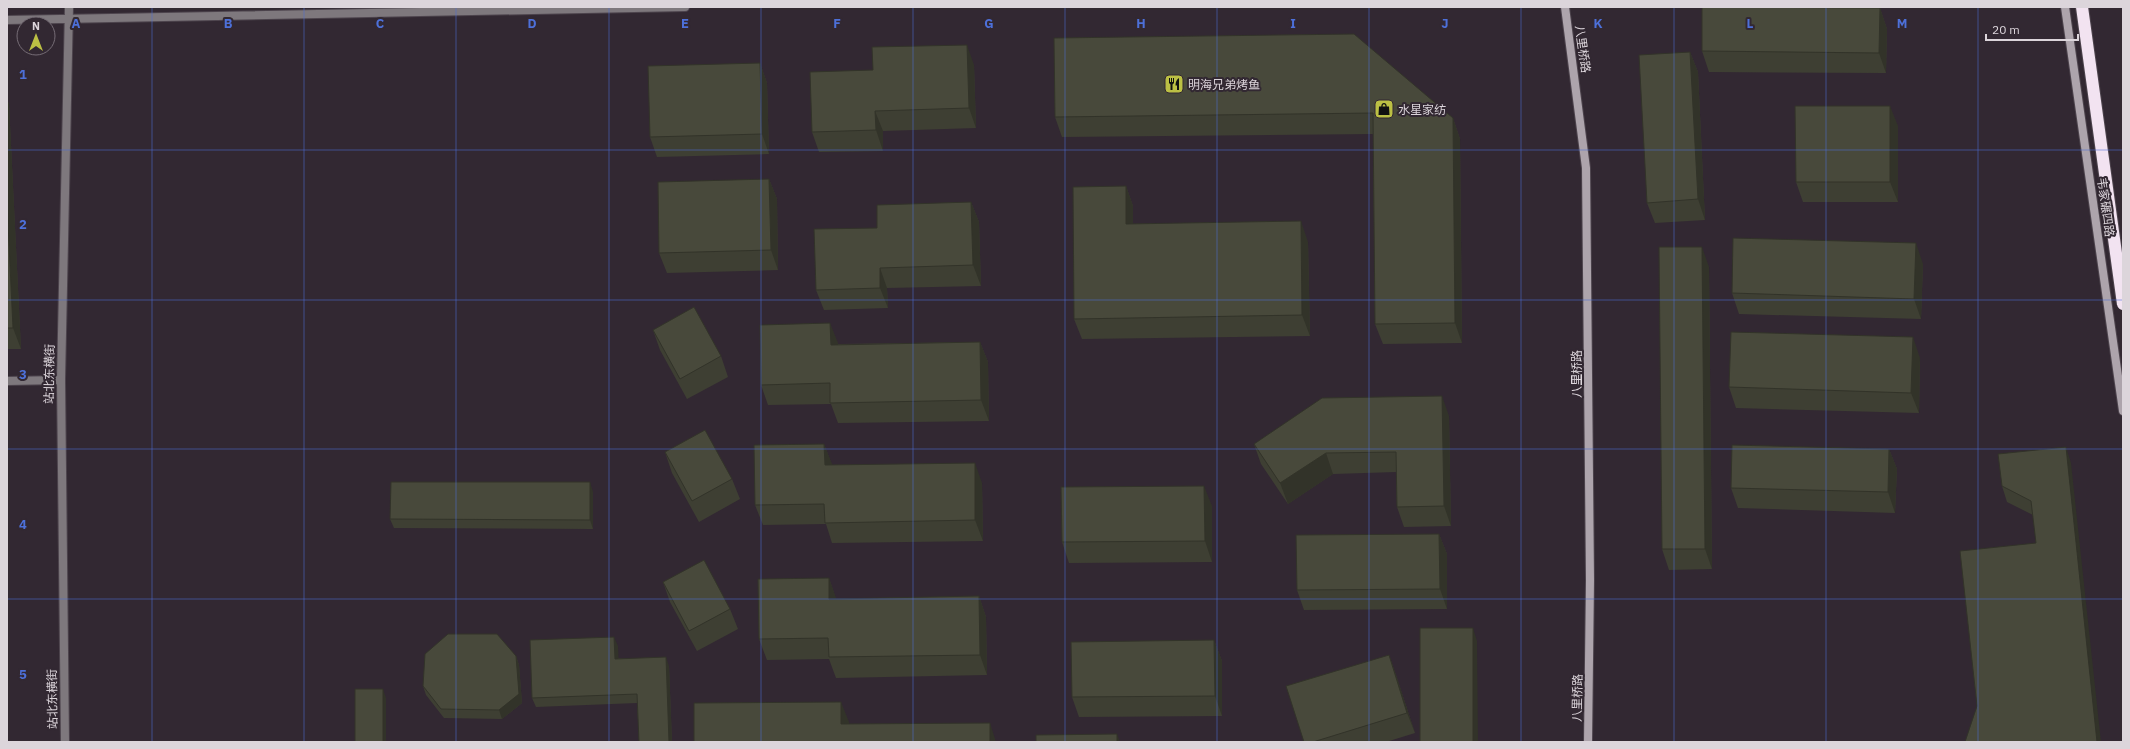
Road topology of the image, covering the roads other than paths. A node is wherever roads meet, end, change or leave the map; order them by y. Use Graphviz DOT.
graph roads {
  1 [pos="69,7"];
  2 [pos="685,7"];
  3 [pos="1565,7"];
  4 [pos="2065,7"];
  5 [pos="2082,7"];
  6 [pos="70,19"];
  7 [pos="7,20"];
  8 [pos="2123,304"];
  9 [pos="61,380"];
  10 [pos="7,381"];
  11 [pos="2123,411"];
  12 [pos="64,742"];
  13 [pos="1588,742"];
  1 -- 6 [label="street, 站北东横街"];
  2 -- 6 [label="street"];
  3 -- 13 [label="street, 八里桥路"];
  4 -- 11 [label="street, 韦家碾四路"];
  5 -- 8 [label="highway, bridge"];
  6 -- 7 [label="street"];
  6 -- 9 [label="street, 站北东横街"];
  9 -- 10 [label="street"];
  9 -- 12 [label="street, 站北东横街"];
}
